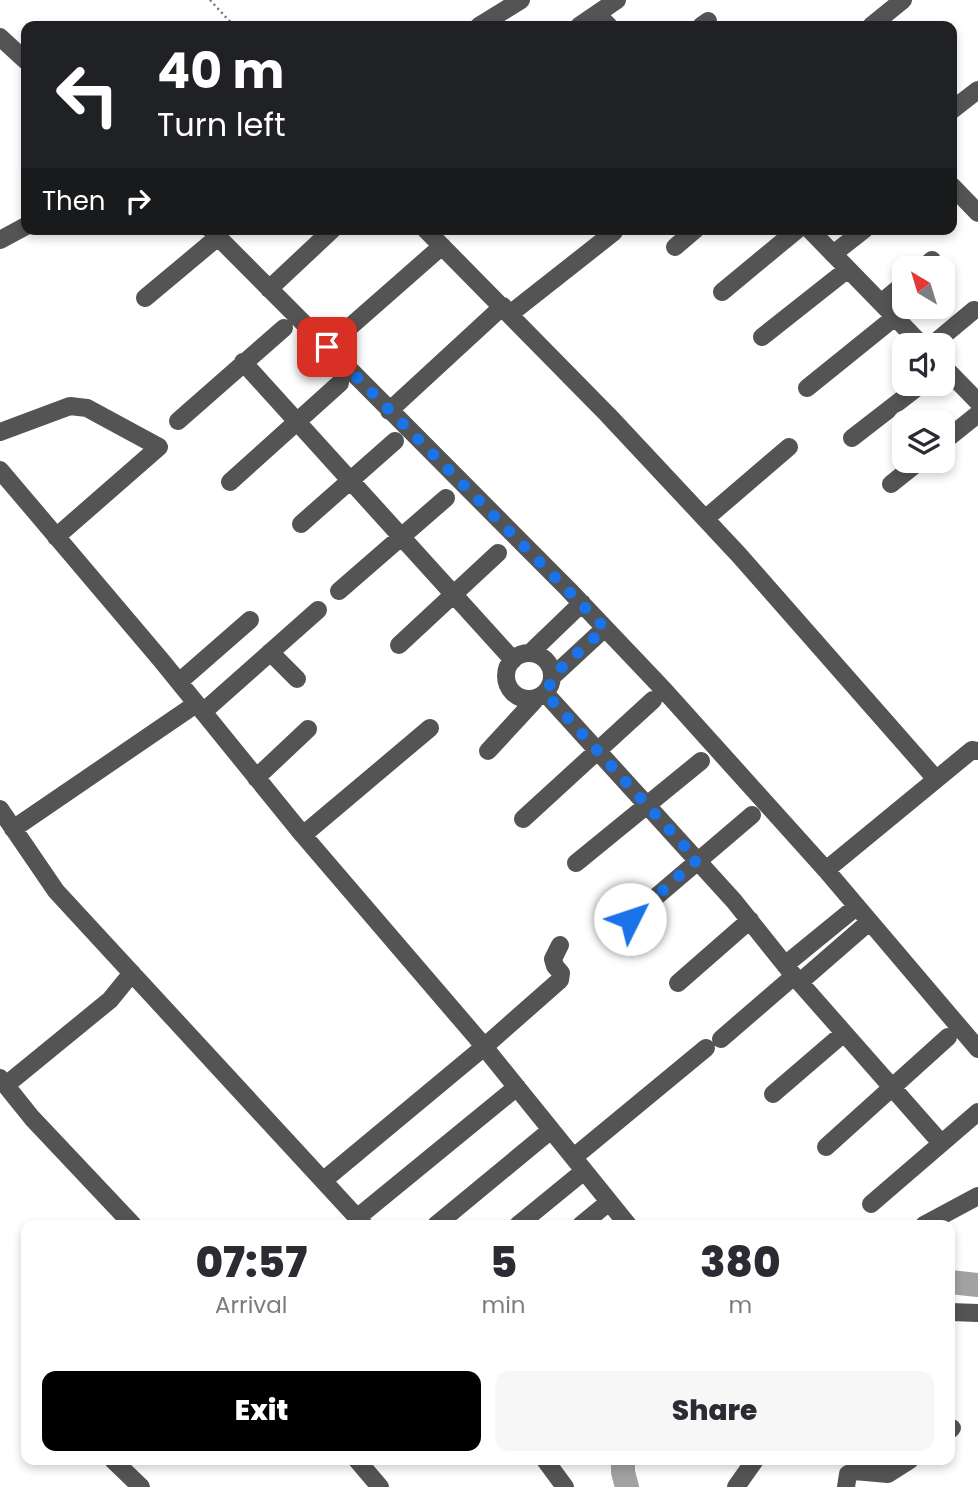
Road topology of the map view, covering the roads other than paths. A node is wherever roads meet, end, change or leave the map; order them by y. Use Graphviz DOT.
graph roads {
  1 [pos="521,0"];
  2 [pos="617,0"];
  3 [pos="903,0"];
  4 [pos="603,20"];
  5 [pos="487,21"];
  6 [pos="877,21"];
  7 [pos="0,37"];
  8 [pos="21,56"];
  9 [pos="978,90"];
  10 [pos="957,106"];
  11 [pos="957,191"];
  12 [pos="978,213"];
  13 [pos="21,229"];
  14 [pos="212,235"];
  15 [pos="216,235"];
  16 [pos="327,235"];
  17 [pos="431,235"];
  18 [pos="610,235"];
  19 [pos="689,235"];
  20 [pos="791,235"];
  21 [pos="815,235"];
  22 [pos="857,235"];
  23 [pos="0,240"];
  24 [pos="442,246"];
  25 [pos="675,247"];
  26 [pos="833,254"];
  27 [pos="848,269"];
  28 [pos="269,289"];
  29 [pos="722,292"];
  30 [pos="892,294"];
  31 [pos="145,298"];
  32 [pos="881,303"];
  33 [pos="507,310"];
  34 [pos="974,310"];
  35 [pos="892,314"];
  36 [pos="893,319"];
  37 [pos="897,319"];
  38 [pos="284,328"];
  39 [pos="910,333"];
  40 [pos="946,333"];
  41 [pos="762,337"];
  42 [pos="327,347"];
  43 [pos="243,362"];
  44 [pos="955,379"];
  45 [pos="340,383"];
  46 [pos="807,388"];
  47 [pos="906,396"];
  48 [pos="978,402"];
  49 [pos="389,411"];
  50 [pos="978,415"];
  51 [pos="178,421"];
  52 [pos="297,422"];
  53 [pos="0,432"];
  54 [pos="955,433"];
  55 [pos="852,438"];
  56 [pos="395,441"];
  57 [pos="789,447"];
  58 [pos="0,470"];
  59 [pos="905,473"];
  60 [pos="349,480"];
  61 [pos="230,482"];
  62 [pos="891,484"];
  63 [pos="446,498"];
  64 [pos="705,519"];
  65 [pos="301,524"];
  66 [pos="57,537"];
  67 [pos="403,538"];
  68 [pos="498,553"];
  69 [pos="340,591"];
  70 [pos="455,595"];
  71 [pos="582,603"];
  72 [pos="318,610"];
  73 [pos="250,620"];
  74 [pos="605,628"];
  75 [pos="399,645"];
  76 [pos="270,652"];
  77 [pos="522,656"];
  78 [pos="298,679"];
  79 [pos="178,682"];
  80 [pos="545,689"];
  81 [pos="653,700"];
  82 [pos="199,708"];
  83 [pos="430,728"];
  84 [pos="308,729"];
  85 [pos="597,750"];
  86 [pos="488,751"];
  87 [pos="978,751"];
  88 [pos="701,761"];
  89 [pos="256,778"];
  90 [pos="935,778"];
  91 [pos="648,807"];
  92 [pos="0,809"];
  93 [pos="752,815"];
  94 [pos="523,819"];
  95 [pos="13,829"];
  96 [pos="303,835"];
  97 [pos="697,860"];
  98 [pos="576,863"];
  99 [pos="826,870"];
  100 [pos="856,907"];
  101 [pos="630,919"];
  102 [pos="750,920"];
  103 [pos="869,922"];
  104 [pos="560,945"];
  105 [pos="132,973"];
  106 [pos="793,974"];
  107 [pos="677,983"];
  108 [pos="844,1033"];
  109 [pos="948,1037"];
  110 [pos="484,1047"];
  111 [pos="978,1049"];
  112 [pos="3,1081"];
  113 [pos="517,1087"];
  114 [pos="891,1088"];
  115 [pos="773,1094"];
  116 [pos="978,1112"];
  117 [pos="551,1130"];
  118 [pos="941,1143"];
  119 [pos="826,1147"];
  120 [pos="579,1164"];
  121 [pos="324,1180"];
  122 [pos="978,1196"];
  123 [pos="609,1202"];
  124 [pos="871,1204"];
  125 [pos="128,1220"];
  126 [pos="360,1220"];
  127 [pos="362,1220"];
  128 [pos="442,1220"];
  129 [pos="523,1220"];
  130 [pos="588,1220"];
  131 [pos="624,1220"];
  132 [pos="933,1220"];
  133 [pos="955,1311"];
  134 [pos="978,1313"];
  135 [pos="118,1465"];
  136 [pos="361,1465"];
  137 [pos="549,1465"];
  138 [pos="751,1465"];
  139 [pos="902,1465"];
  140 [pos="141,1487"];
  141 [pos="380,1487"];
  142 [pos="565,1487"];
  143 [pos="736,1487"];
  144 [pos="846,1487"];
  1 -- 5 [label="street"];
  2 -- 4 [label="street"];
  3 -- 6 [label="street"];
  7 -- 8 [label="street"];
  9 -- 10 [label="street"];
  11 -- 12 [label="street"];
  13 -- 23 [label="street"];
  14 -- 31 [label="street"];
  15 -- 28 [label="street"];
  16 -- 28 [label="street"];
  17 -- 24 [label="street"];
  18 -- 33 [label="street"];
  19 -- 25 [label="street"];
  20 -- 29 [label="street"];
  21 -- 26 [label="street"];
  22 -- 26 [label="street"];
  24 -- 33 [label="street"];
  24 -- 42 [label="street"];
  26 -- 27 [label="street"];
  27 -- 32 [label="street"];
  27 -- 41 [label="street"];
  28 -- 42 [label="street"];
  30 -- 32 [label="street"];
  32 -- 35 [label="street"];
  33 -- 49 [label="street"];
  33 -- 64 [label="street"];
  34 -- 40 [label="street"];
  36 -- 46 [label="street"];
  37 -- 39 [label="street"];
  38 -- 43 [label="street"];
  42 -- 49 [label="street"];
  43 -- 51 [label="street"];
  43 -- 52 [label="street"];
  44 -- 48 [label="street"];
  45 -- 52 [label="street"];
  47 -- 55 [label="street"];
  49 -- 71 [label="street"];
  50 -- 54 [label="street"];
  52 -- 60 [label="street"];
  52 -- 61 [label="street"];
  53 -- 66 [label="street"];
  56 -- 60 [label="street"];
  57 -- 64 [label="street"];
  58 -- 66 [label="street"];
  59 -- 62 [label="street"];
  60 -- 65 [label="street"];
  60 -- 67 [label="street"];
  63 -- 67 [label="street"];
  64 -- 90 [label="street"];
  66 -- 79 [label="street"];
  67 -- 69 [label="street"];
  67 -- 70 [label="street"];
  68 -- 70 [label="street"];
  70 -- 75 [label="street"];
  70 -- 77 [label="street"];
  71 -- 74 [label="street"];
  71 -- 77 [label="street"];
  72 -- 76 [label="street"];
  73 -- 79 [label="street"];
  74 -- 80 [label="street"];
  74 -- 99 [label="street"];
  76 -- 78 [label="street"];
  76 -- 82 [label="street"];
  77 -- 80 [label="street"];
  77 -- 80 [label="street"];
  79 -- 82 [label="street"];
  80 -- 85 [label="street"];
  80 -- 86 [label="street"];
  81 -- 85 [label="street"];
  82 -- 89 [label="street"];
  82 -- 95 [label="street"];
  83 -- 96 [label="street"];
  84 -- 89 [label="street"];
  85 -- 91 [label="street"];
  85 -- 94 [label="street"];
  87 -- 90 [label="street"];
  88 -- 91 [label="street"];
  89 -- 96 [label="street"];
  90 -- 99 [label="street"];
  91 -- 97 [label="street"];
  91 -- 98 [label="street"];
  92 -- 95 [label="street"];
  93 -- 97 [label="street"];
  95 -- 105 [label="street"];
  96 -- 110 [label="street"];
  97 -- 101 [label="street"];
  97 -- 102 [label="street"];
  99 -- 100 [label="street"];
  100 -- 103 [label="street"];
  100 -- 106 [label="street"];
  102 -- 106 [label="street"];
  102 -- 107 [label="street"];
  103 -- 106 [label="street"];
  103 -- 111 [label="street"];
  104 -- 110 [label="street"];
  105 -- 112 [label="street"];
  105 -- 121 [label="street"];
  106 -- 108 [label="street"];
  106 -- 120 [label="street"];
  108 -- 114 [label="street"];
  108 -- 115 [label="street"];
  109 -- 114 [label="street"];
  110 -- 113 [label="street"];
  110 -- 121 [label="street"];
  112 -- 125 [label="street"];
  113 -- 117 [label="street"];
  113 -- 127 [label="street"];
  114 -- 118 [label="street"];
  114 -- 119 [label="street"];
  116 -- 118 [label="street"];
  117 -- 120 [label="street"];
  117 -- 128 [label="street"];
  118 -- 124 [label="street"];
  120 -- 123 [label="street"];
  120 -- 129 [label="street"];
  121 -- 126 [label="street"];
  122 -- 132 [label="street"];
  123 -- 130 [label="street"];
  123 -- 131 [label="street"];
  133 -- 134 [label="street"];
  135 -- 140 [label="street"];
  136 -- 141 [label="street"];
  137 -- 142 [label="street"];
  138 -- 143 [label="street"];
  139 -- 144 [label="street"];
}
